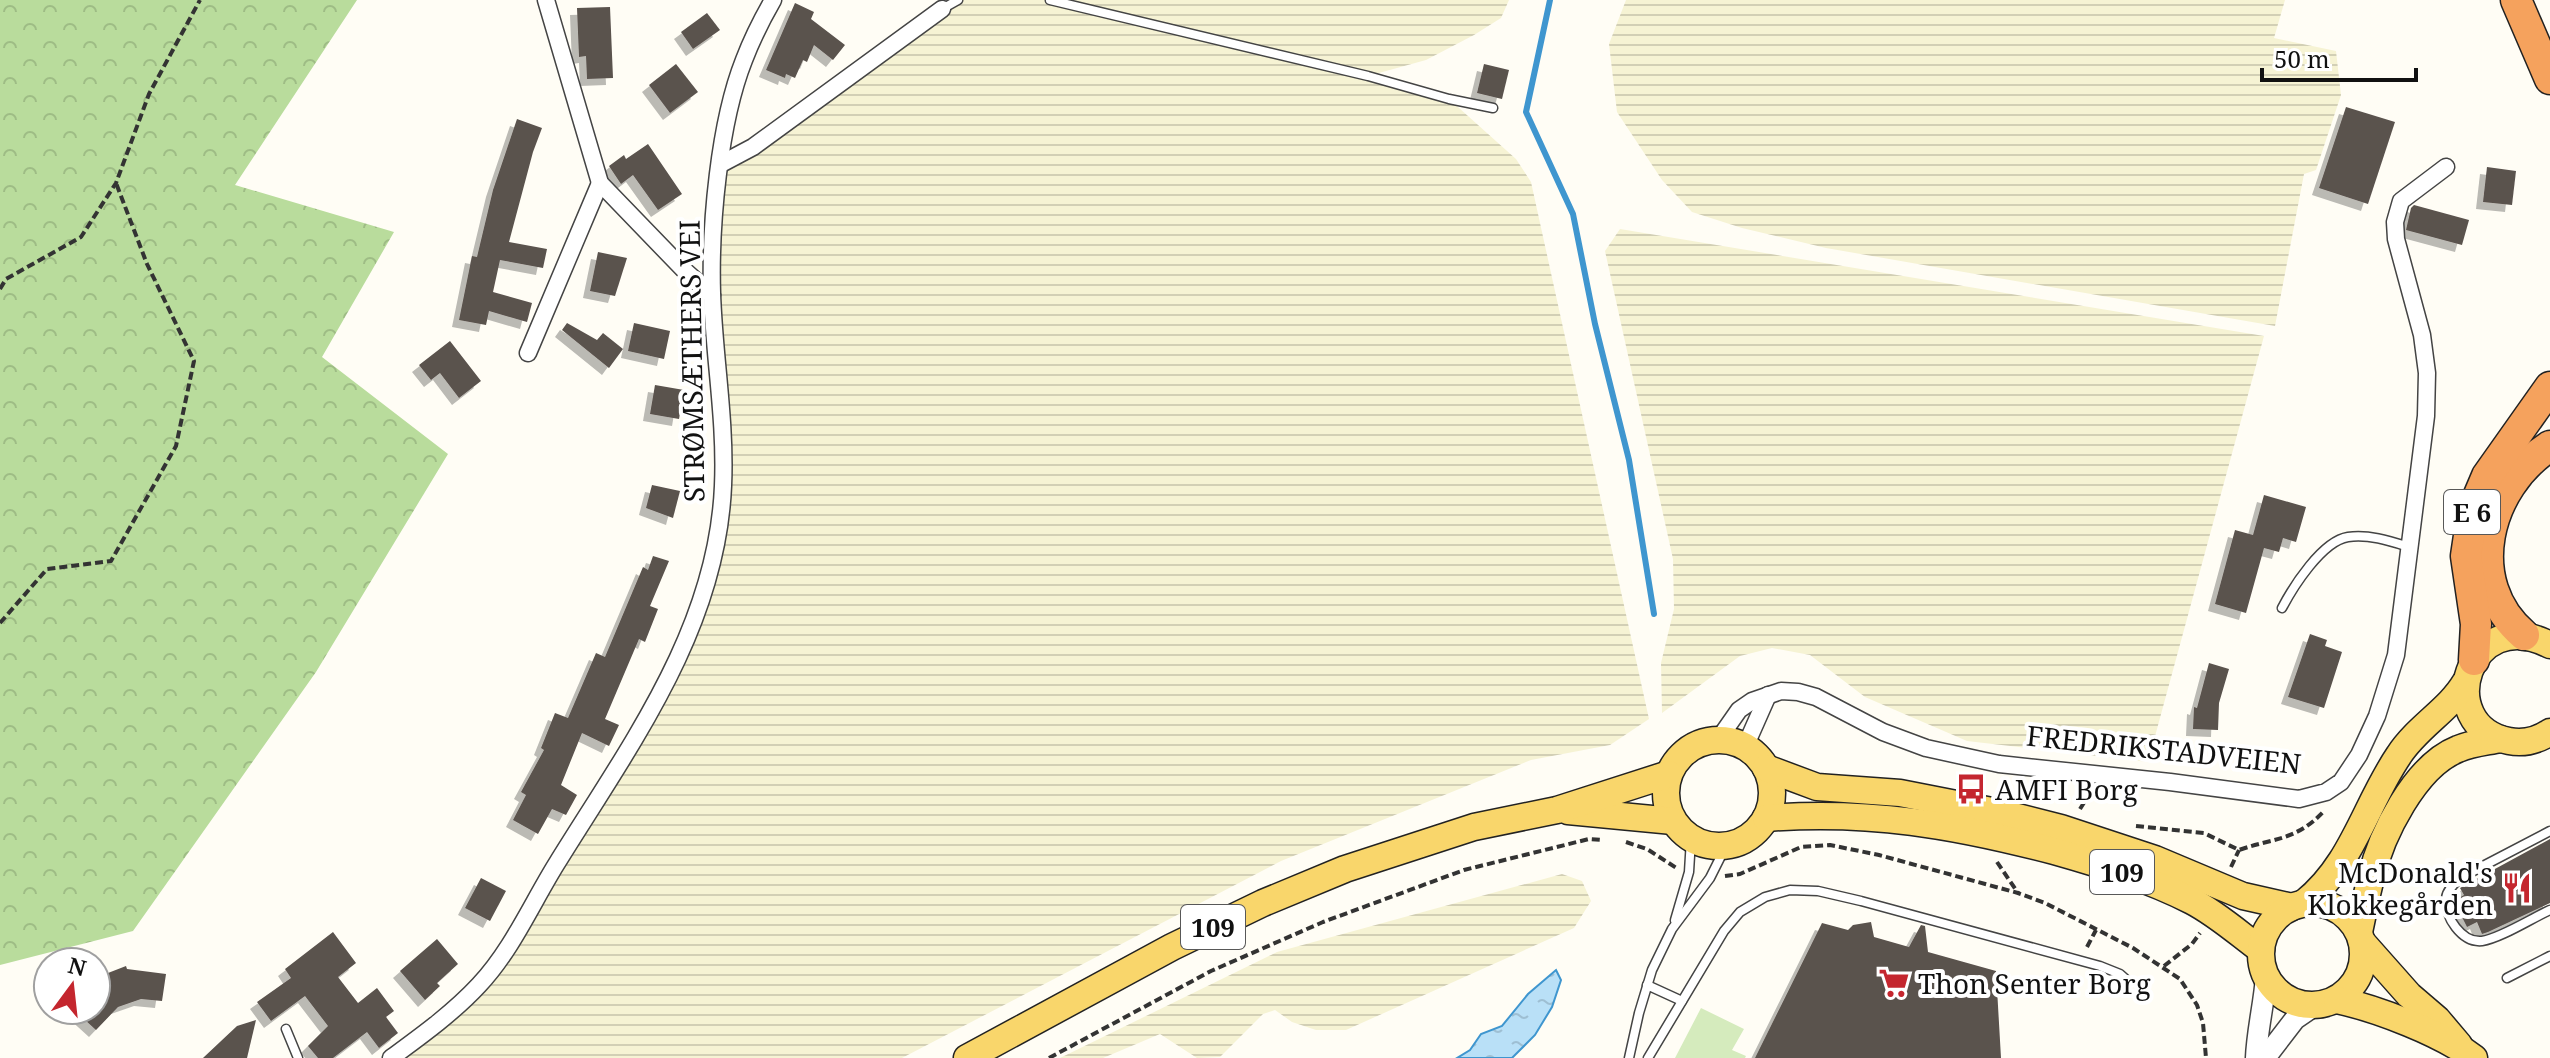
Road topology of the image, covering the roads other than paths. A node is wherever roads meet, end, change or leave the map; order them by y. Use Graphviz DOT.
graph roads {
  1 [pos="546,0"];
  2 [pos="773,0"];
  3 [pos="958,0"];
  4 [pos="1050,0"];
  5 [pos="2516,0"];
  6 [pos="942,9"];
  7 [pos="2550,79"];
  8 [pos="1493,108"];
  9 [pos="721,164"];
  10 [pos="2446,167"];
  11 [pos="600,183"];
  12 [pos="712,295"];
  13 [pos="528,353"];
  14 [pos="2550,387"];
  15 [pos="2550,446"];
  16 [pos="2409,547"];
  17 [pos="2282,608"];
  18 [pos="2537,640"];
  19 [pos="2470,671"];
  20 [pos="1768,695"];
  21 [pos="2550,732"];
  22 [pos="2500,739"];
  23 [pos="1718,740"];
  24 [pos="1745,747"];
  25 [pos="1766,768"];
  26 [pos="1669,774"];
  27 [pos="1557,810"];
  28 [pos="1766,818"];
  29 [pos="1682,830"];
  30 [pos="2550,831"];
  31 [pos="1726,846"];
  32 [pos="2298,905"];
  33 [pos="2550,910"];
  34 [pos="1672,929"];
  35 [pos="2360,937"];
  36 [pos="2261,950"];
  37 [pos="2550,956"];
  38 [pos="2266,977"];
  39 [pos="2507,978"];
  40 [pos="2129,982"];
  41 [pos="1647,985"];
  42 [pos="1682,1001"];
  43 [pos="2326,1003"];
  44 [pos="286,1029"];
  45 [pos="2468,1053"];
  46 [pos="298,1058"];
  47 [pos="391,1058"];
  48 [pos="967,1058"];
  49 [pos="1629,1058"];
  50 [pos="1648,1058"];
  51 [pos="2256,1058"];
  52 [pos="2265,1058"];
  1 -- 11 [label="street"];
  2 -- 9 [label="street, STRØMSÆTHERS VEI"];
  3 -- 6 [label="lane"];
  4 -- 8 [label="lane"];
  5 -- 7 [label="highway"];
  6 -- 9 [label="street"];
  9 -- 12 [label="street, STRØMSÆTHERS VEI"];
  10 -- 16 [label="street, FREDRIKSTADVEIEN"];
  11 -- 12 [label="street"];
  11 -- 13 [label="street"];
  12 -- 47 [label="street, STRØMSÆTHERS VEI"];
  14 -- 19 [label="highway, E 6"];
  15 -- 18 [label="highway, E 6"];
  16 -- 17 [label="lane"];
  16 -- 20 [label="street, FREDRIKSTADVEIEN"];
  18 -- 19 [label="main road"];
  19 -- 22 [label="main road"];
  19 -- 32 [label="main road"];
  20 -- 23 [label="street"];
  20 -- 24 [label="street"];
  21 -- 22 [label="main road"];
  22 -- 35 [label="main road"];
  23 -- 24 [label="main road"];
  23 -- 26 [label="main road, 109"];
  24 -- 25 [label="main road, 109"];
  25 -- 28 [label="main road"];
  25 -- 32 [label="main road, 109"];
  26 -- 27 [label="main road, 109"];
  26 -- 29 [label="main road"];
  27 -- 29 [label="main road, 109"];
  27 -- 48 [label="main road, 109"];
  28 -- 31 [label="main road"];
  28 -- 36 [label="main road, 109"];
  29 -- 31 [label="main road, 109"];
  29 -- 34 [label="lane"];
  30 -- 33 [label="lane"];
  31 -- 34 [label="lane"];
  32 -- 35 [label="main road, 109"];
  32 -- 36 [label="main road"];
  34 -- 41 [label="lane"];
  35 -- 43 [label="main road"];
  35 -- 45 [label="main road, 109"];
  36 -- 38 [label="main road"];
  37 -- 39 [label="lane"];
  38 -- 43 [label="main road, 109"];
  38 -- 51 [label="street"];
  40 -- 42 [label="lane"];
  41 -- 42 [label="lane"];
  41 -- 49 [label="lane"];
  42 -- 50 [label="lane"];
  43 -- 45 [label="main road, 109"];
  43 -- 52 [label="street"];
  44 -- 46 [label="lane"];
}
